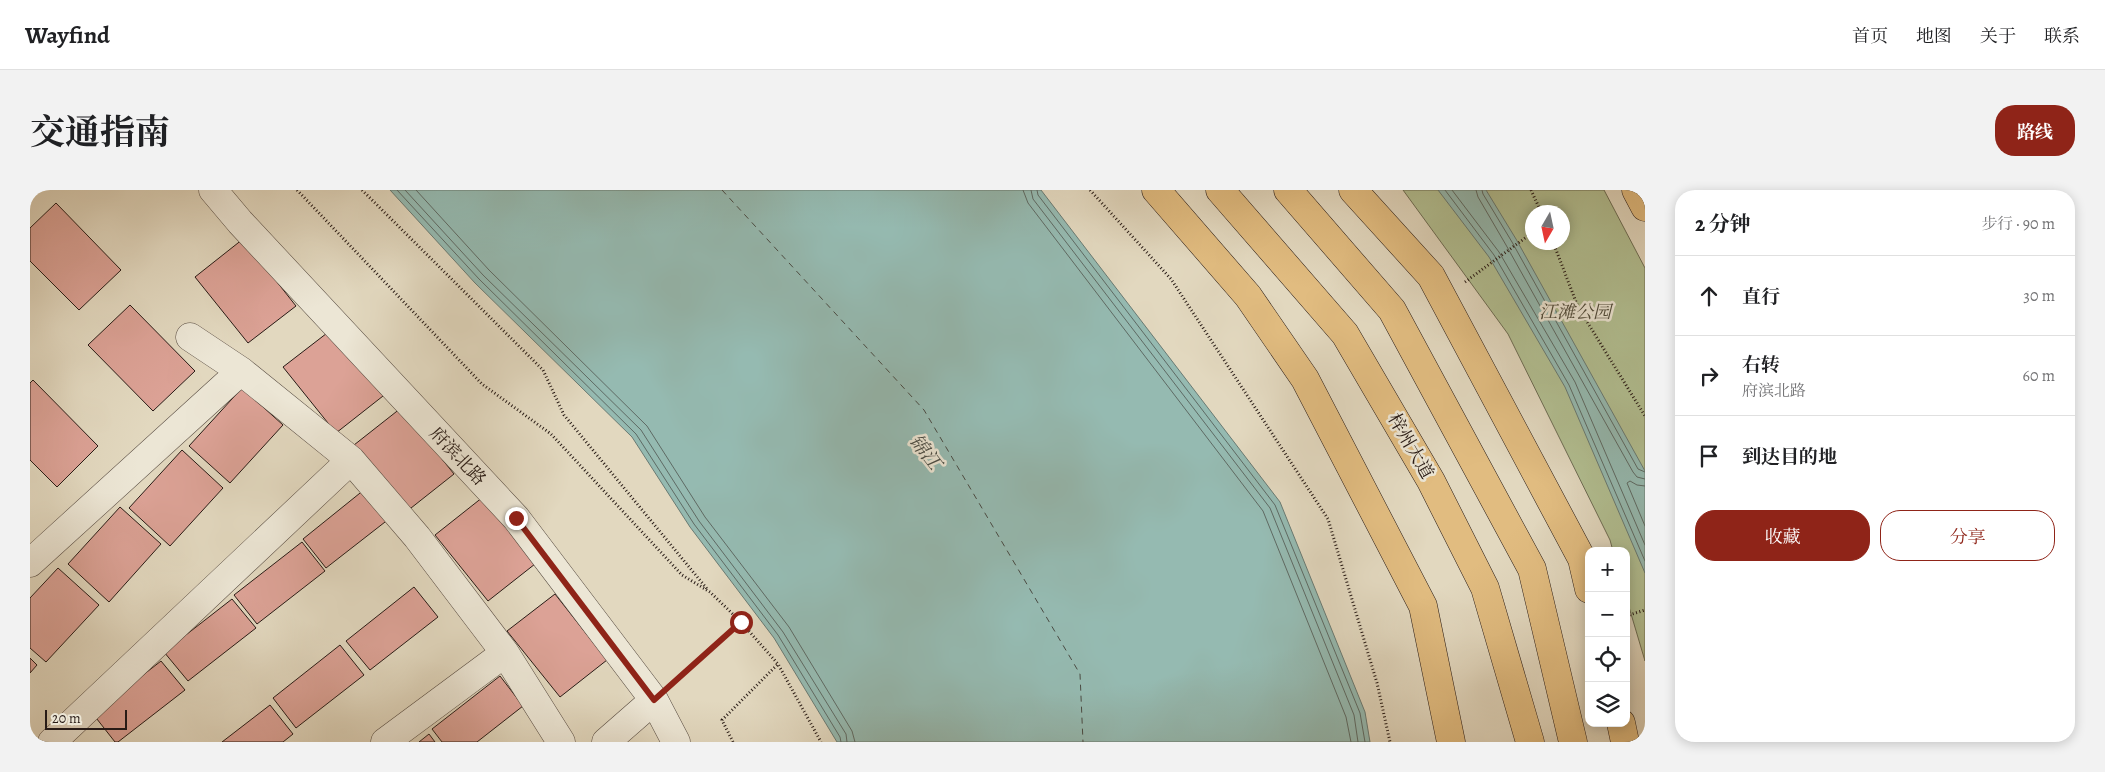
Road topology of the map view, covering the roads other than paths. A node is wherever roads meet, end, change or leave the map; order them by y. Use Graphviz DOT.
graph roads {
  1 [pos="213,190"];
  2 [pos="1156,190"];
  3 [pos="1220,190"];
  4 [pos="1288,190"];
  5 [pos="1354,190"];
  6 [pos="1636,190"];
  7 [pos="1645,207"];
  8 [pos="190,337"];
  9 [pos="241,371"];
  10 [pos="351,460"];
  11 [pos="30,564"];
  12 [pos="1585,572"];
  13 [pos="505,653"];
  14 [pos="654,700"];
  15 [pos="1621,727"];
  16 [pos="52,742"];
  17 [pos="385,742"];
  18 [pos="560,742"];
  19 [pos="606,742"];
  20 [pos="676,742"];
  21 [pos="1451,742"];
  22 [pos="1530,742"];
  23 [pos="1573,742"];
  24 [pos="1625,742"];
  1 -- 14 [label="street, 府滨北路"];
  2 -- 21 [label="main road"];
  3 -- 22 [label="main road, 梓州大道"];
  4 -- 23 [label="main road"];
  5 -- 12 [label="main road"];
  6 -- 7 [label="main road"];
  8 -- 9 [label="street"];
  9 -- 10 [label="street"];
  9 -- 11 [label="street"];
  10 -- 13 [label="street"];
  10 -- 16 [label="street"];
  13 -- 17 [label="street"];
  13 -- 18 [label="street"];
  14 -- 19 [label="street"];
  14 -- 20 [label="street, 府滨北路"];
  15 -- 24 [label="main road"];
}
